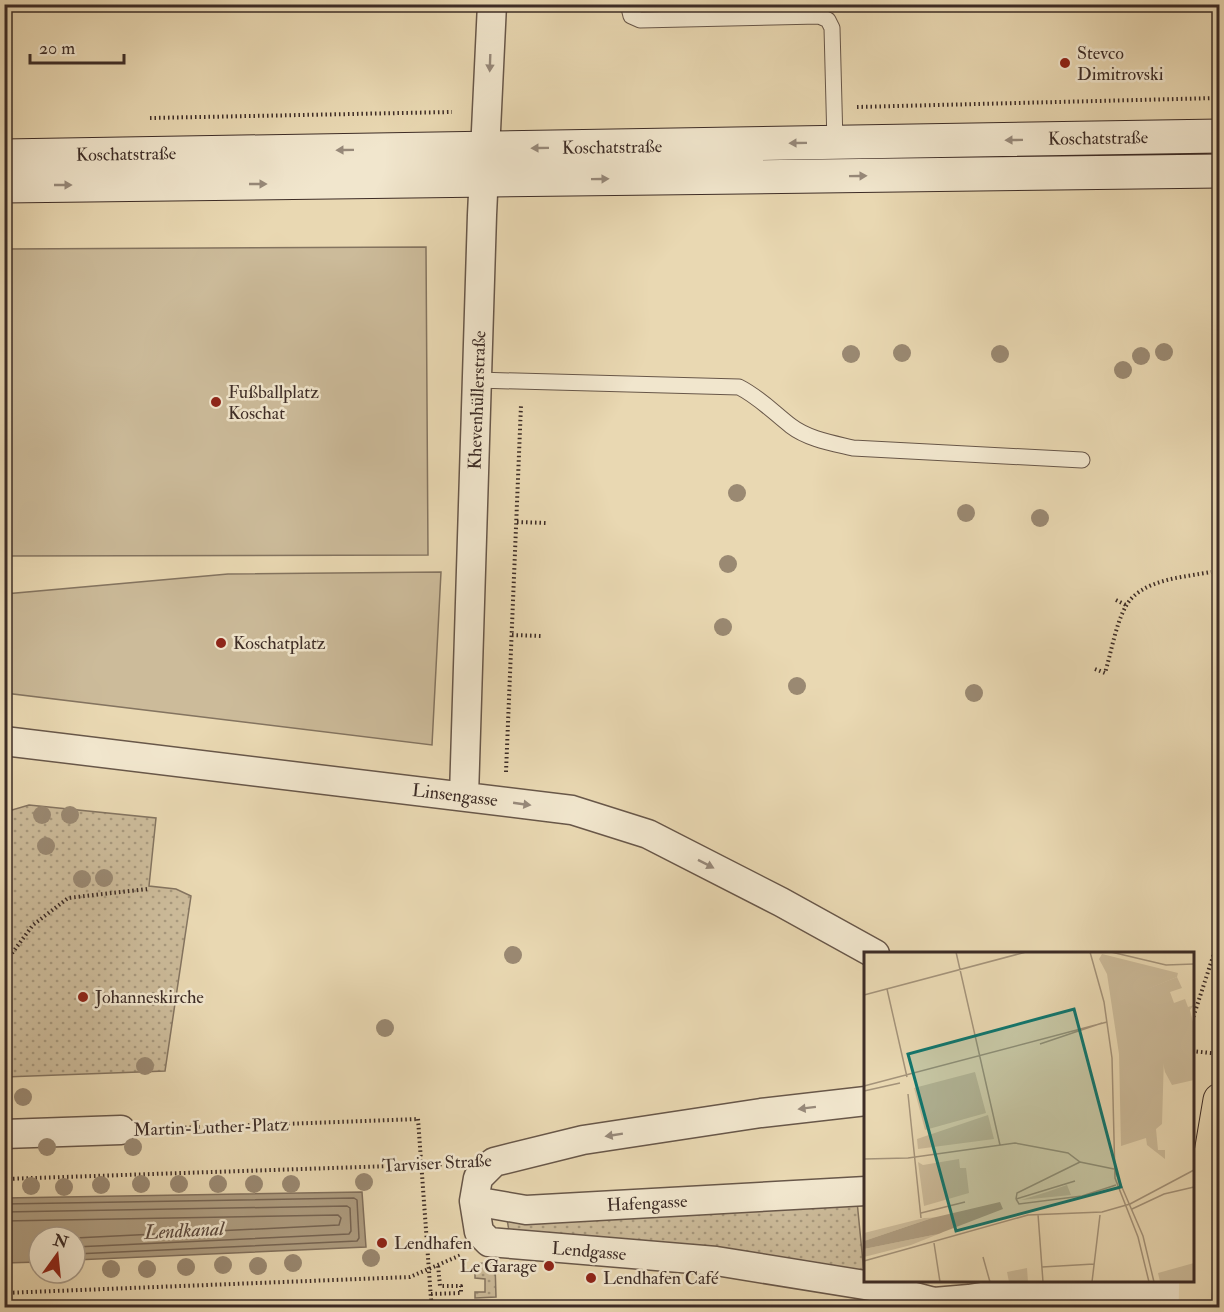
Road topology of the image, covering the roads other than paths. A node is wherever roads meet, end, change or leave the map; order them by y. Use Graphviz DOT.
graph roads {
  1 [pos="492,4"];
  2 [pos="628,4"];
  3 [pos="1220,136"];
  4 [pos="835,143"];
  5 [pos="486,149"];
  6 [pos="4,156"];
  7 [pos="1220,171"];
  8 [pos="484,181"];
  9 [pos="4,186"];
  10 [pos="477,380"];
  11 [pos="1082,460"];
  12 [pos="4,741"];
  13 [pos="464,796"];
  14 [pos="871,952"];
  15 [pos="1220,1100"];
  16 [pos="864,1101"];
  17 [pos="121,1130"];
  18 [pos="4,1134"];
  19 [pos="1200,1169"];
  20 [pos="864,1191"];
  21 [pos="474,1201"];
  22 [pos="1220,1212"];
  23 [pos="873,1297"];
  24 [pos="1194,1298"];
  1 -- 5 [label="street, Khevenhüllerstraße, one-way"];
  2 -- 4 [label="lane"];
  3 -- 4 [label="main road, Koschatstraße, one-way"];
  4 -- 5 [label="main road, Koschatstraße, one-way"];
  5 -- 6 [label="main road, Koschatstraße, one-way"];
  5 -- 8 [label="street, Khevenhüllerstraße"];
  8 -- 7 [label="main road, Koschatstraße, one-way"];
  9 -- 8 [label="main road, Koschatstraße, one-way"];
  8 -- 10 [label="street, Khevenhüllerstraße"];
  10 -- 11 [label="lane"];
  10 -- 13 [label="street, Khevenhüllerstraße"];
  12 -- 13 [label="street, Linsengasse"];
  13 -- 14 [label="street, Linsengasse, one-way"];
  15 -- 19 [label="main road"];
  16 -- 21 [label="street, Tarviser Straße, one-way"];
  17 -- 18 [label="street, Martin-Luther-Platz"];
  19 -- 22 [label="main road"];
  19 -- 24 [label="main road"];
  20 -- 21 [label="street, Hafengasse"];
  21 -- 23 [label="street, Lendgasse"];
  23 -- 24 [label="street, Lendgasse"];
}
